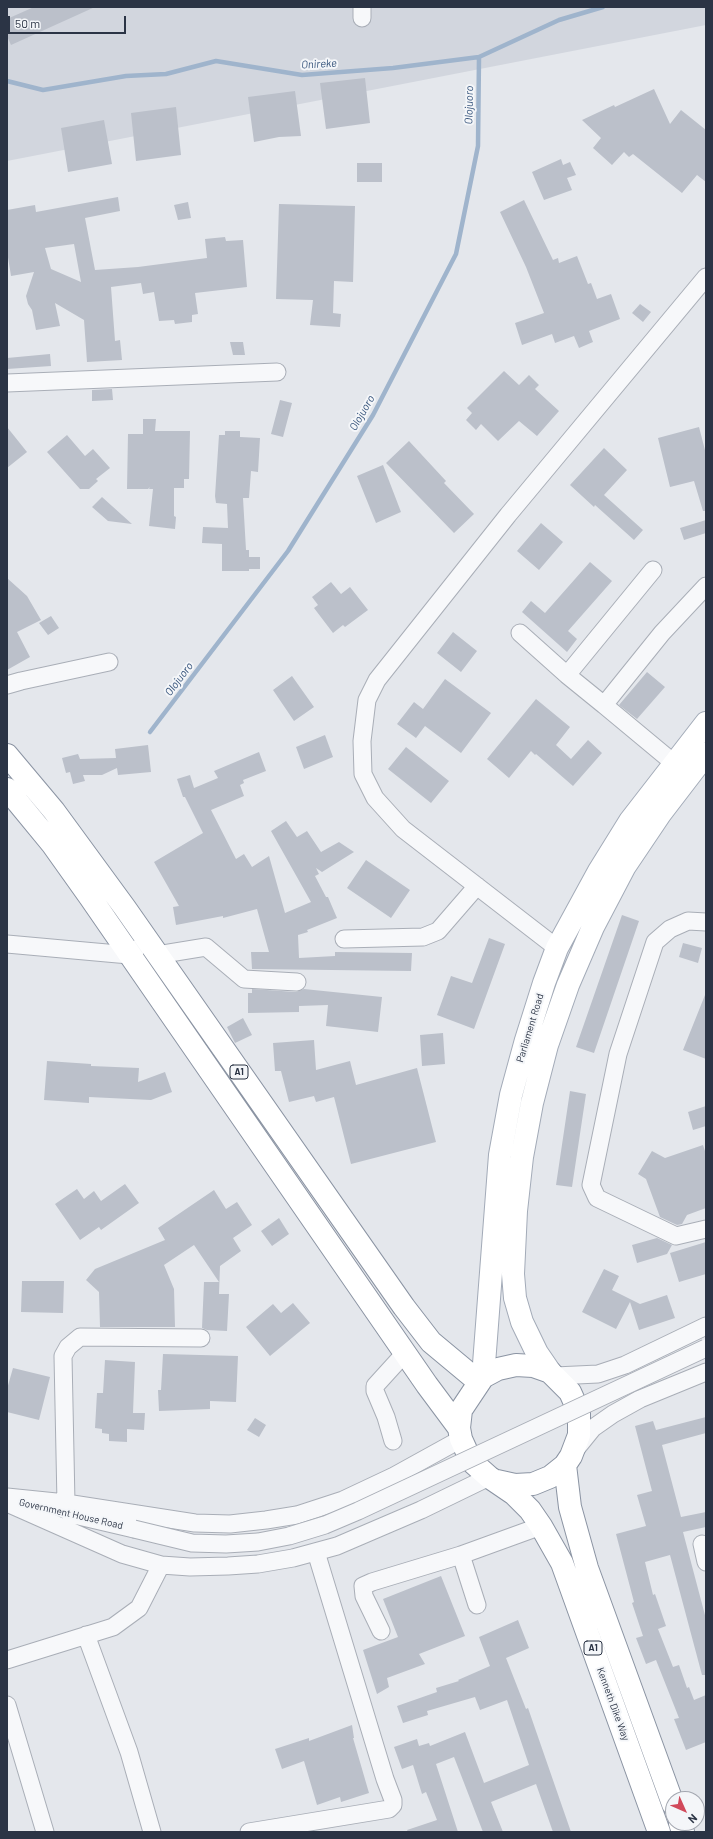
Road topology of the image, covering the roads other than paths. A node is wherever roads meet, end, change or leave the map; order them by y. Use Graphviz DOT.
graph roads {
  1 [pos="706,277"];
  2 [pos="277,372"];
  3 [pos="7,383"];
  4 [pos="653,570"];
  5 [pos="706,586"];
  6 [pos="520,633"];
  7 [pos="109,662"];
  8 [pos="567,675"];
  9 [pos="7,685"];
  10 [pos="604,705"];
  11 [pos="706,723"];
  12 [pos="706,754"];
  13 [pos="7,755"];
  14 [pos="675,764"];
  15 [pos="7,789"];
  16 [pos="477,886"];
  17 [pos="706,922"];
  18 [pos="344,939"];
  19 [pos="7,944"];
  20 [pos="152,948"];
  21 [pos="557,948"];
  22 [pos="129,955"];
  23 [pos="296,982"];
  24 [pos="706,1229"];
  25 [pos="706,1326"];
  26 [pos="201,1338"];
  27 [pos="706,1348"];
  28 [pos="405,1352"];
  29 [pos="706,1372"];
  30 [pos="552,1374"];
  31 [pos="481,1380"];
  32 [pos="460,1434"];
  33 [pos="393,1440"];
  34 [pos="568,1460"];
  35 [pos="493,1479"];
  36 [pos="7,1498"];
  37 [pos="7,1503"];
  38 [pos="66,1503"];
  39 [pos="541,1526"];
  40 [pos="702,1544"];
  41 [pos="316,1552"];
  42 [pos="461,1556"];
  43 [pos="706,1562"];
  44 [pos="161,1565"];
  45 [pos="477,1605"];
  46 [pos="381,1631"];
  47 [pos="86,1635"];
  48 [pos="7,1660"];
  49 [pos="7,1705"];
  50 [pos="668,1791"];
  51 [pos="45,1832"];
  52 [pos="152,1832"];
  53 [pos="249,1832"];
  54 [pos="660,1832"];
  1 -- 16 [label="street"];
  2 -- 3 [label="street"];
  4 -- 8 [label="street"];
  5 -- 10 [label="street"];
  6 -- 8 [label="street"];
  7 -- 9 [label="street"];
  8 -- 10 [label="street"];
  10 -- 14 [label="street"];
  11 -- 14 [label="main road, Parliament Road"];
  12 -- 30 [label="main road"];
  13 -- 20 [label="main road, A1"];
  14 -- 21 [label="main road, Parliament Road"];
  15 -- 22 [label="main road, A1"];
  16 -- 18 [label="street"];
  16 -- 21 [label="street"];
  17 -- 24 [label="street"];
  19 -- 22 [label="street"];
  20 -- 22 [label="street"];
  20 -- 23 [label="street"];
  20 -- 31 [label="main road, A1"];
  21 -- 31 [label="main road, Parliament Road"];
  22 -- 28 [label="main road, A1"];
  25 -- 30 [label="street"];
  26 -- 38 [label="street"];
  27 -- 36 [label="street, Government House Road, bridge"];
  28 -- 32 [label="main road, A1"];
  28 -- 33 [label="street"];
  29 -- 34 [label="street"];
  30 -- 31 [label="main road"];
  30 -- 34 [label="main road"];
  31 -- 32 [label="main road"];
  32 -- 35 [label="main road"];
  32 -- 38 [label="street"];
  34 -- 35 [label="main road"];
  34 -- 50 [label="main road, A1"];
  35 -- 39 [label="main road, Kenneth Dike Way / A1"];
  35 -- 41 [label="street"];
  36 -- 38 [label="street"];
  37 -- 44 [label="street"];
  39 -- 42 [label="street"];
  39 -- 54 [label="main road, Kenneth Dike Way / A1"];
  40 -- 43 [label="street"];
  41 -- 44 [label="street"];
  41 -- 53 [label="street"];
  42 -- 45 [label="street"];
  42 -- 46 [label="street"];
  44 -- 47 [label="street"];
  47 -- 48 [label="street"];
  47 -- 52 [label="street"];
  49 -- 51 [label="street"];
}
